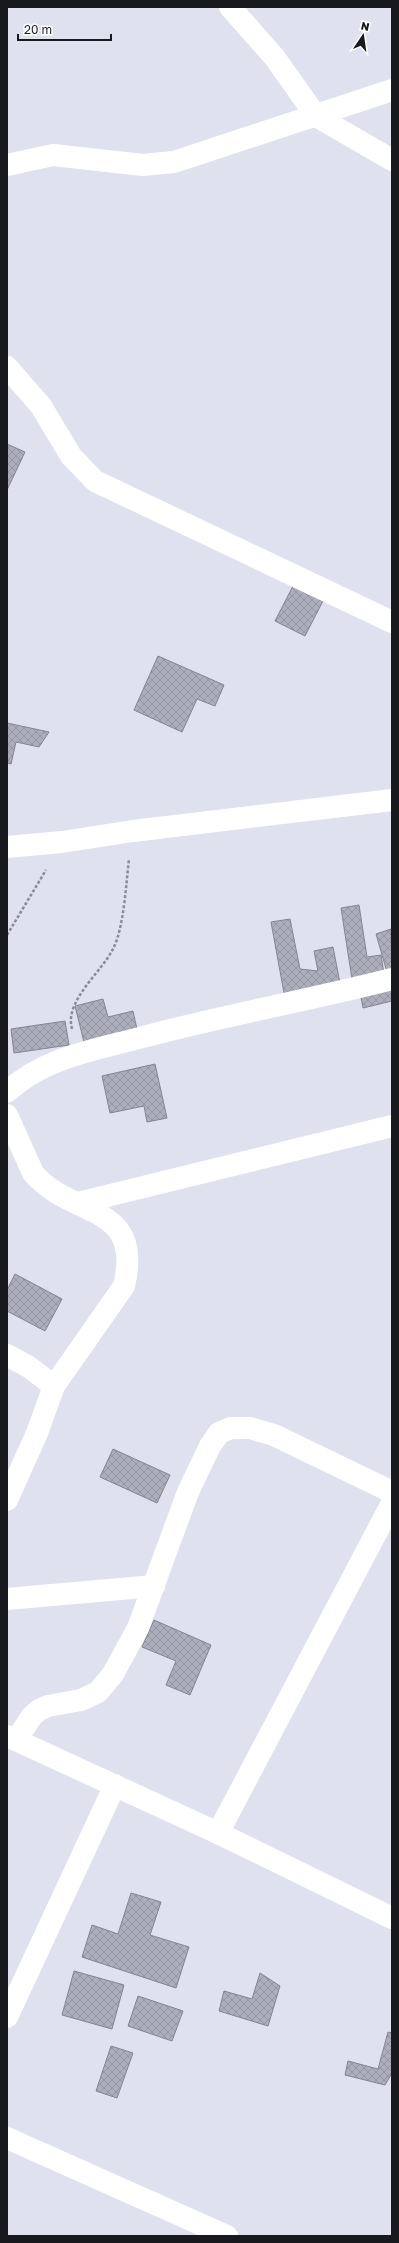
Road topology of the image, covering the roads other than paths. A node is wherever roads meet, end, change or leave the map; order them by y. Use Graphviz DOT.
graph roads {
  1 [pos="230,7"];
  2 [pos="392,90"];
  3 [pos="316,116"];
  4 [pos="392,160"];
  5 [pos="7,165"];
  6 [pos="7,368"];
  7 [pos="392,622"];
  8 [pos="392,800"];
  9 [pos="7,847"];
  10 [pos="392,979"];
  11 [pos="7,1092"];
  12 [pos="7,1115"];
  13 [pos="392,1126"];
  14 [pos="78,1203"];
  15 [pos="7,1355"];
  16 [pos="54,1386"];
  17 [pos="392,1492"];
  18 [pos="7,1500"];
  19 [pos="392,1502"];
  20 [pos="154,1586"];
  21 [pos="7,1599"];
  22 [pos="11,1738"];
  23 [pos="115,1785"];
  24 [pos="218,1833"];
  25 [pos="392,1918"];
  26 [pos="7,2017"];
  27 [pos="7,2138"];
  28 [pos="227,2236"];
  1 -- 3 [label="street"];
  2 -- 3 [label="street"];
  3 -- 4 [label="street"];
  3 -- 5 [label="street"];
  6 -- 7 [label="street"];
  8 -- 9 [label="street"];
  10 -- 11 [label="street"];
  12 -- 14 [label="street"];
  13 -- 14 [label="street"];
  14 -- 16 [label="street"];
  15 -- 16 [label="street"];
  16 -- 18 [label="street"];
  17 -- 20 [label="street"];
  19 -- 24 [label="street"];
  20 -- 21 [label="street"];
  20 -- 22 [label="street"];
  22 -- 23 [label="street"];
  23 -- 24 [label="street"];
  23 -- 26 [label="street"];
  24 -- 25 [label="street"];
  27 -- 28 [label="street"];
}
